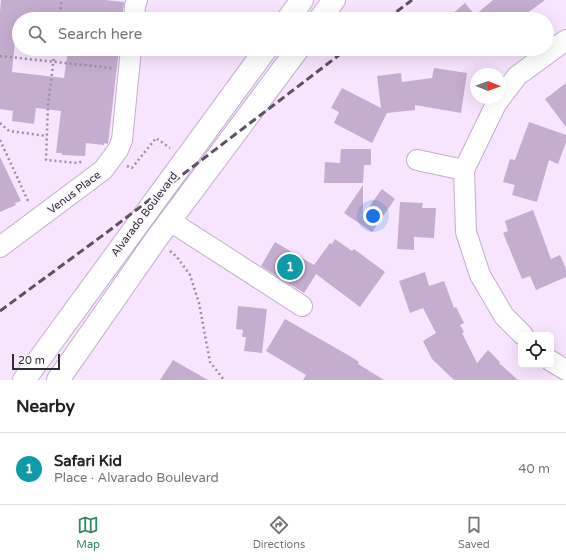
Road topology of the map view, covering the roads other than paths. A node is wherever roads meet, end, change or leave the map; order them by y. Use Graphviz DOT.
graph roads {
  1 [pos="137,0"];
  2 [pos="302,0"];
  3 [pos="334,0"];
  4 [pos="135,12"];
  5 [pos="293,12"];
  6 [pos="325,12"];
  7 [pos="566,40"];
  8 [pos="554,49"];
  9 [pos="130,56"];
  10 [pos="261,56"];
  11 [pos="293,56"];
  12 [pos="544,56"];
  13 [pos="417,160"];
  14 [pos="464,170"];
  15 [pos="170,221"];
  16 [pos="0,247"];
  17 [pos="302,306"];
  18 [pos="520,332"];
  19 [pos="554,363"];
  20 [pos="566,370"];
  21 [pos="24,380"];
  22 [pos="58,380"];
  1 -- 4 [label="street"];
  2 -- 5 [label="main road"];
  3 -- 6 [label="main road"];
  7 -- 8 [label="street"];
  9 -- 16 [label="street, Venus Place"];
  10 -- 21 [label="main road, Alvarado Boulevard"];
  11 -- 15 [label="main road"];
  12 -- 14 [label="street"];
  13 -- 14 [label="street"];
  14 -- 18 [label="street"];
  15 -- 17 [label="street"];
  15 -- 22 [label="main road"];
  19 -- 20 [label="street"];
}
